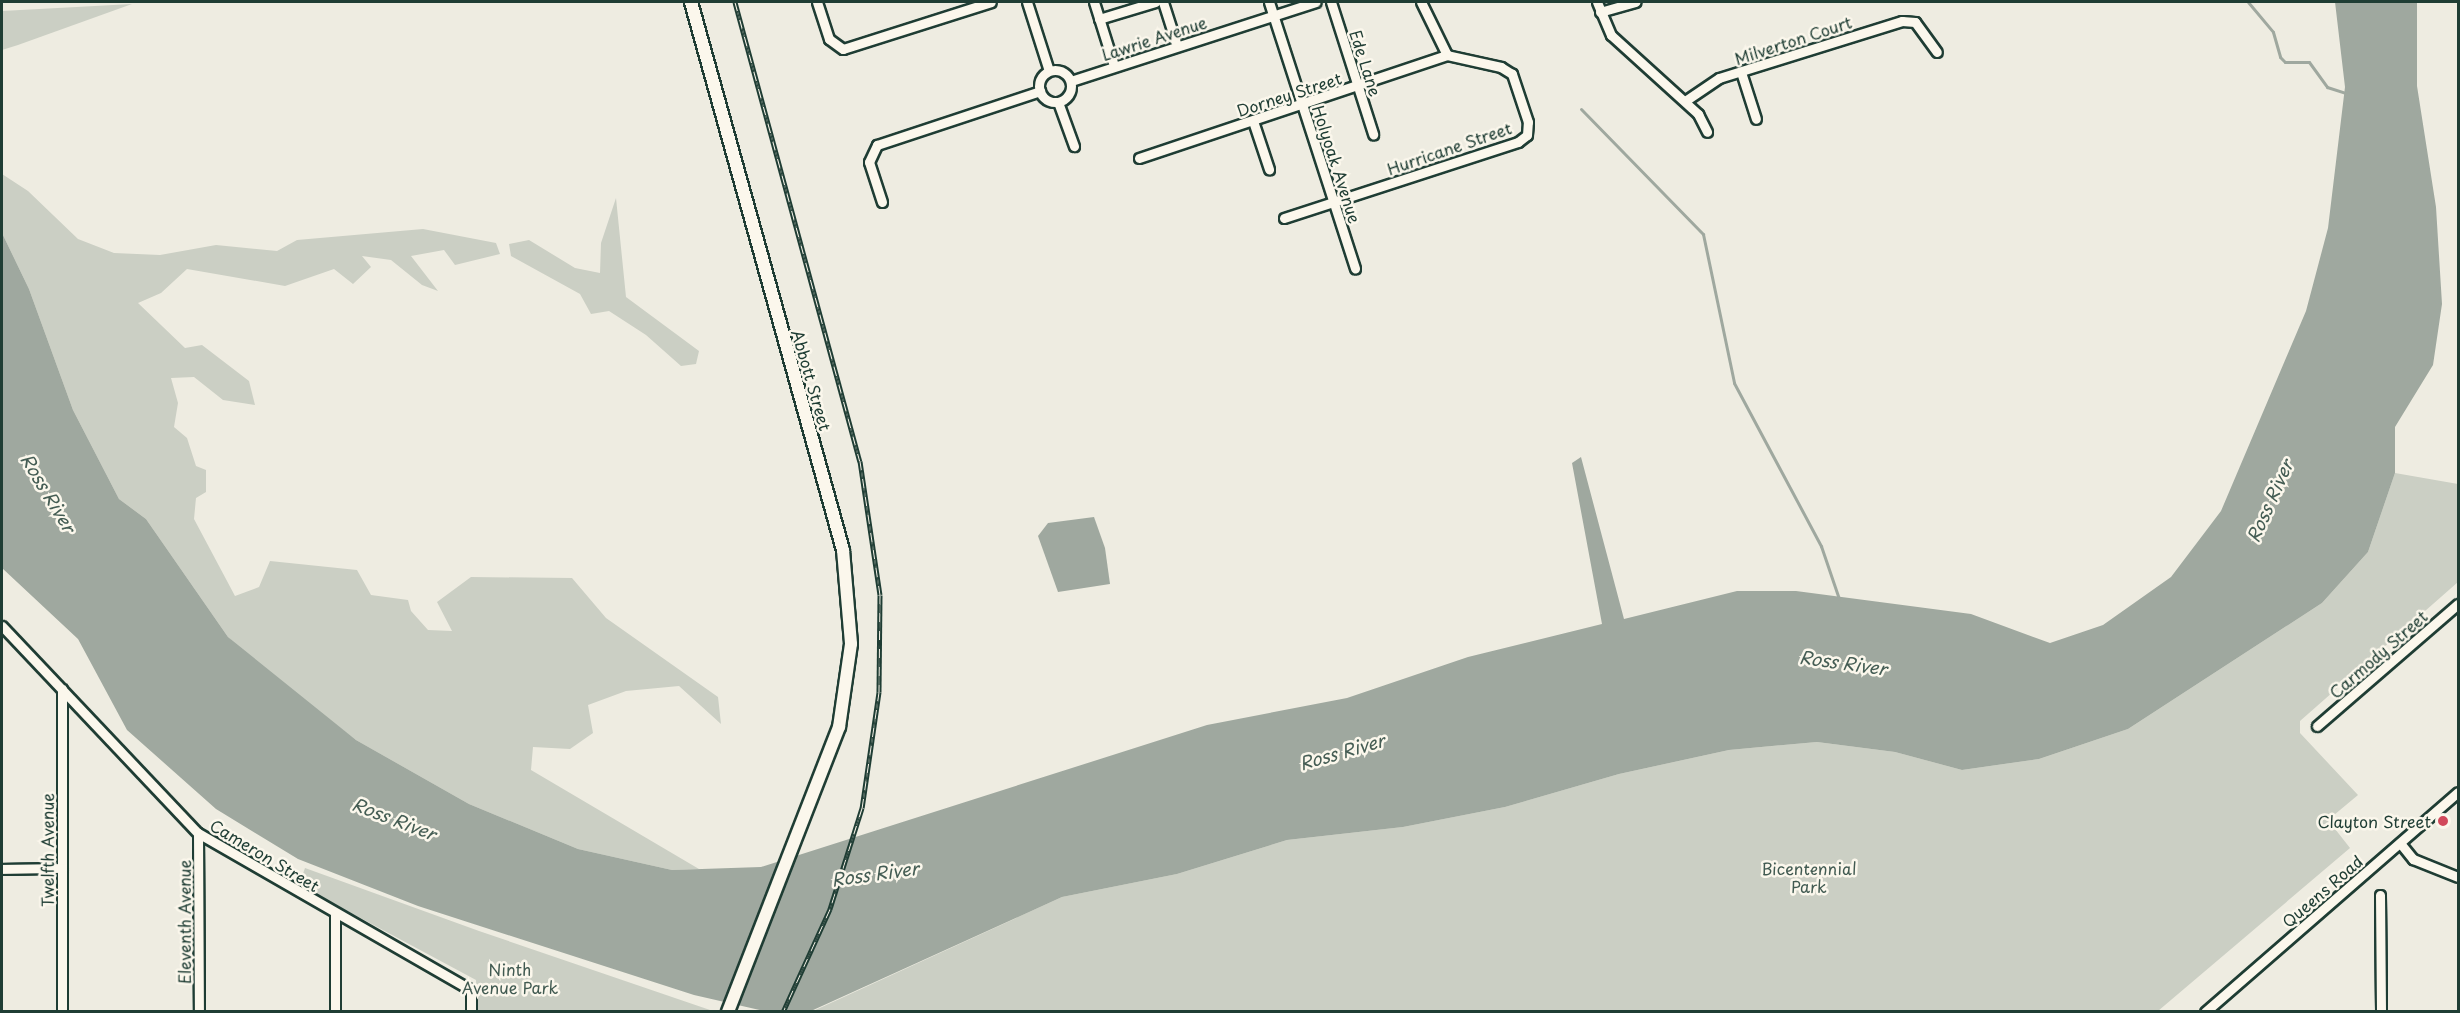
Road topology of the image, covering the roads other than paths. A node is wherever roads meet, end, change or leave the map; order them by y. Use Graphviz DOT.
graph roads {
  1 [pos="691,2"];
  2 [pos="818,2"];
  3 [pos="991,2"];
  4 [pos="1027,2"];
  5 [pos="1094,2"];
  6 [pos="1155,2"];
  7 [pos="1163,2"];
  8 [pos="1269,2"];
  9 [pos="1316,2"];
  10 [pos="1331,2"];
  11 [pos="1421,2"];
  12 [pos="1597,2"];
  13 [pos="1636,2"];
  14 [pos="963,6"];
  15 [pos="1600,12"];
  16 [pos="1273,15"];
  17 [pos="1099,19"];
  18 [pos="1177,46"];
  19 [pos="1937,52"];
  20 [pos="1447,55"];
  21 [pos="1114,66"];
  22 [pos="1049,71"];
  23 [pos="1742,72"];
  24 [pos="1071,81"];
  25 [pos="1358,88"];
  26 [pos="1040,91"];
  27 [pos="1685,101"];
  28 [pos="1058,102"];
  29 [pos="1303,106"];
  30 [pos="1756,119"];
  31 [pos="1253,121"];
  32 [pos="1707,132"];
  33 [pos="1373,134"];
  34 [pos="1074,146"];
  35 [pos="1139,158"];
  36 [pos="1269,169"];
  37 [pos="882,201"];
  38 [pos="1333,202"];
  39 [pos="1284,218"];
  40 [pos="1355,268"];
  41 [pos="2458,604"];
  42 [pos="2,626"];
  43 [pos="62,689"];
  44 [pos="2317,726"];
  45 [pos="2458,792"];
  46 [pos="198,833"];
  47 [pos="2400,843"];
  48 [pos="62,868"];
  49 [pos="2,869"];
  50 [pos="2458,877"];
  51 [pos="2380,895"];
  52 [pos="335,914"];
  53 [pos="62,1011"];
  54 [pos="199,1011"];
  55 [pos="335,1011"];
  56 [pos="471,1011"];
  57 [pos="728,1011"];
  58 [pos="2205,1011"];
  59 [pos="2381,1011"];
  1 -- 57 [label="main road, Abbott Street"];
  2 -- 14 [label="street"];
  3 -- 14 [label="street"];
  4 -- 22 [label="street"];
  5 -- 17 [label="street"];
  6 -- 17 [label="street"];
  7 -- 18 [label="street"];
  8 -- 16 [label="street, Holyoak Avenue"];
  9 -- 16 [label="street, Lawrie Avenue"];
  10 -- 25 [label="street, Ede Lane"];
  11 -- 20 [label="street"];
  12 -- 15 [label="street"];
  13 -- 15 [label="street"];
  15 -- 27 [label="street"];
  16 -- 18 [label="street, Lawrie Avenue"];
  16 -- 29 [label="street, Holyoak Avenue"];
  17 -- 21 [label="street"];
  18 -- 21 [label="street, Lawrie Avenue"];
  19 -- 23 [label="street, Milverton Court"];
  20 -- 25 [label="street, Dorney Street"];
  20 -- 38 [label="street, Hurricane Street"];
  21 -- 24 [label="street, Lawrie Avenue"];
  22 -- 24 [label="street"];
  22 -- 26 [label="street"];
  23 -- 27 [label="street, Milverton Court"];
  23 -- 30 [label="street"];
  24 -- 28 [label="street"];
  25 -- 29 [label="street, Dorney Street"];
  25 -- 33 [label="street, Ede Lane"];
  26 -- 28 [label="street"];
  26 -- 37 [label="street"];
  27 -- 32 [label="street"];
  28 -- 34 [label="street"];
  29 -- 31 [label="street, Dorney Street"];
  29 -- 38 [label="street, Holyoak Avenue"];
  31 -- 35 [label="street, Dorney Street"];
  31 -- 36 [label="street"];
  38 -- 39 [label="street"];
  38 -- 40 [label="street, Holyoak Avenue"];
  41 -- 44 [label="street, Carmody Street"];
  42 -- 43 [label="street, Cameron Street"];
  43 -- 46 [label="street, Cameron Street"];
  43 -- 48 [label="street, Twelfth Avenue"];
  45 -- 47 [label="street, Queens Road"];
  46 -- 52 [label="street, Cameron Street"];
  46 -- 54 [label="street, Eleventh Avenue"];
  47 -- 50 [label="street"];
  47 -- 58 [label="street, Queens Road"];
  48 -- 49 [label="street"];
  48 -- 53 [label="street, Twelfth Avenue"];
  51 -- 59 [label="street"];
  52 -- 55 [label="street"];
  52 -- 56 [label="street, Cameron Street"];
}
